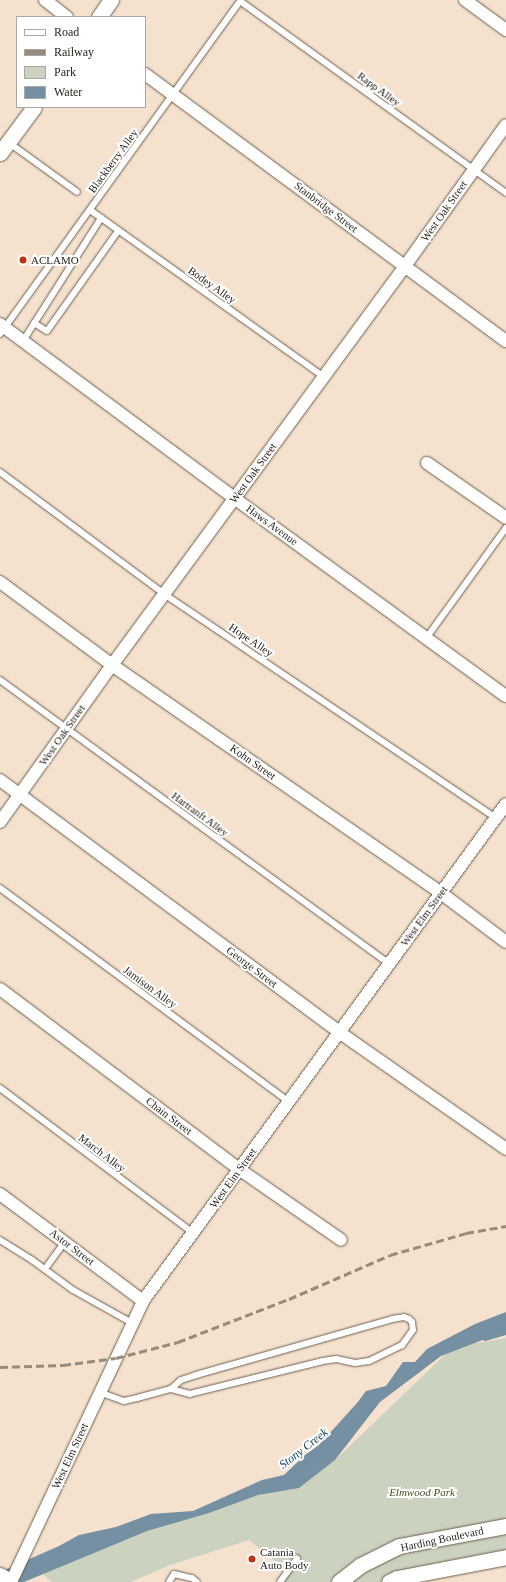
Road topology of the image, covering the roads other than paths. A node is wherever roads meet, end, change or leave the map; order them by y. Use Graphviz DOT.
graph roads {
  1 [pos="45,0"];
  2 [pos="111,0"];
  3 [pos="465,0"];
  4 [pos="241,1"];
  5 [pos="66,16"];
  6 [pos="100,16"];
  7 [pos="506,30"];
  8 [pos="146,75"];
  9 [pos="174,94"];
  10 [pos="33,108"];
  11 [pos="506,125"];
  12 [pos="4,148"];
  13 [pos="473,170"];
  14 [pos="77,192"];
  15 [pos="506,193"];
  16 [pos="90,210"];
  17 [pos="101,218"];
  18 [pos="118,231"];
  19 [pos="405,266"];
  20 [pos="34,323"];
  21 [pos="2,328"];
  22 [pos="23,341"];
  23 [pos="506,341"];
  24 [pos="323,376"];
  25 [pos="427,463"];
  26 [pos="0,472"];
  27 [pos="234,498"];
  28 [pos="506,518"];
  29 [pos="506,528"];
  30 [pos="0,582"];
  31 [pos="164,594"];
  32 [pos="427,637"];
  33 [pos="112,665"];
  34 [pos="0,680"];
  35 [pos="506,696"];
  36 [pos="66,729"];
  37 [pos="0,780"];
  38 [pos="20,794"];
  39 [pos="506,804"];
  40 [pos="496,818"];
  41 [pos="0,822"];
  42 [pos="0,888"];
  43 [pos="441,893"];
  44 [pos="506,942"];
  45 [pos="389,964"];
  46 [pos="0,989"];
  47 [pos="339,1032"];
  48 [pos="0,1088"];
  49 [pos="289,1102"];
  50 [pos="506,1149"];
  51 [pos="239,1169"];
  52 [pos="0,1194"];
  53 [pos="193,1233"];
  54 [pos="0,1240"];
  55 [pos="341,1240"];
  56 [pos="65,1242"];
  57 [pos="45,1269"];
  58 [pos="143,1301"];
  59 [pos="132,1323"];
  60 [pos="171,1389"];
  61 [pos="99,1392"];
  62 [pos="506,1526"];
  63 [pos="505,1557"];
  64 [pos="298,1559"];
  65 [pos="0,1578"];
  66 [pos="6,1582"];
  67 [pos="11,1582"];
  68 [pos="168,1582"];
  69 [pos="197,1582"];
  70 [pos="280,1582"];
  71 [pos="338,1582"];
  72 [pos="389,1582"];
  1 -- 5 [label="street"];
  2 -- 6 [label="street"];
  3 -- 7 [label="street"];
  4 -- 9 [label="lane, Blackberry Alley"];
  4 -- 13 [label="lane, Rapp Alley"];
  8 -- 9 [label="street, Stanbridge Street"];
  9 -- 16 [label="lane, Blackberry Alley"];
  9 -- 19 [label="street, Stanbridge Street"];
  10 -- 12 [label="street"];
  11 -- 13 [label="street, West Oak Street"];
  12 -- 14 [label="lane"];
  13 -- 15 [label="lane, Rapp Alley"];
  13 -- 19 [label="street, West Oak Street"];
  16 -- 17 [label="lane, Bodey Alley"];
  16 -- 21 [label="lane, Blackberry Alley"];
  17 -- 18 [label="lane, Bodey Alley"];
  17 -- 20 [label="lane"];
  18 -- 20 [label="lane"];
  18 -- 24 [label="lane, Bodey Alley"];
  19 -- 23 [label="street, Stanbridge Street"];
  19 -- 24 [label="street, West Oak Street"];
  20 -- 22 [label="lane"];
  21 -- 22 [label="street, Haws Avenue"];
  22 -- 27 [label="street, Haws Avenue"];
  24 -- 27 [label="street, West Oak Street"];
  25 -- 28 [label="street"];
  26 -- 31 [label="lane, Hope Alley"];
  27 -- 31 [label="street, West Oak Street"];
  27 -- 32 [label="street, Haws Avenue"];
  29 -- 32 [label="lane"];
  30 -- 33 [label="street, Kohn Street"];
  31 -- 33 [label="street, West Oak Street"];
  31 -- 40 [label="lane, Hope Alley"];
  32 -- 35 [label="street, Haws Avenue"];
  33 -- 36 [label="street, West Oak Street"];
  33 -- 43 [label="street, Kohn Street"];
  34 -- 36 [label="lane, Hartranft Alley"];
  36 -- 38 [label="street, West Oak Street"];
  36 -- 45 [label="lane, Hartranft Alley"];
  37 -- 38 [label="street, George Street"];
  38 -- 41 [label="street, West Oak Street"];
  38 -- 47 [label="street, George Street"];
  39 -- 40 [label="street, West Elm Street"];
  40 -- 43 [label="street, West Elm Street"];
  42 -- 49 [label="lane, Jamison Alley"];
  43 -- 44 [label="street, Kohn Street"];
  43 -- 45 [label="street, West Elm Street"];
  45 -- 47 [label="street, West Elm Street"];
  46 -- 51 [label="street, Chain Street"];
  47 -- 49 [label="street, West Elm Street"];
  47 -- 50 [label="street, George Street"];
  48 -- 53 [label="lane, March Alley"];
  49 -- 51 [label="street, West Elm Street"];
  51 -- 53 [label="street, West Elm Street"];
  51 -- 55 [label="street, Chain Street"];
  52 -- 56 [label="street, Astor Street"];
  53 -- 58 [label="street, West Elm Street"];
  54 -- 57 [label="lane"];
  56 -- 57 [label="lane"];
  56 -- 58 [label="street, Astor Street"];
  57 -- 59 [label="lane"];
  58 -- 59 [label="street, West Elm Street"];
  59 -- 61 [label="street, West Elm Street"];
  60 -- 60 [label="lane"];
  60 -- 61 [label="lane"];
  61 -- 67 [label="street, West Elm Street"];
  62 -- 71 [label="street, Harding Boulevard"];
  63 -- 72 [label="street"];
  64 -- 70 [label="lane"];
  65 -- 66 [label="highway"];
  68 -- 69 [label="lane"];
}
